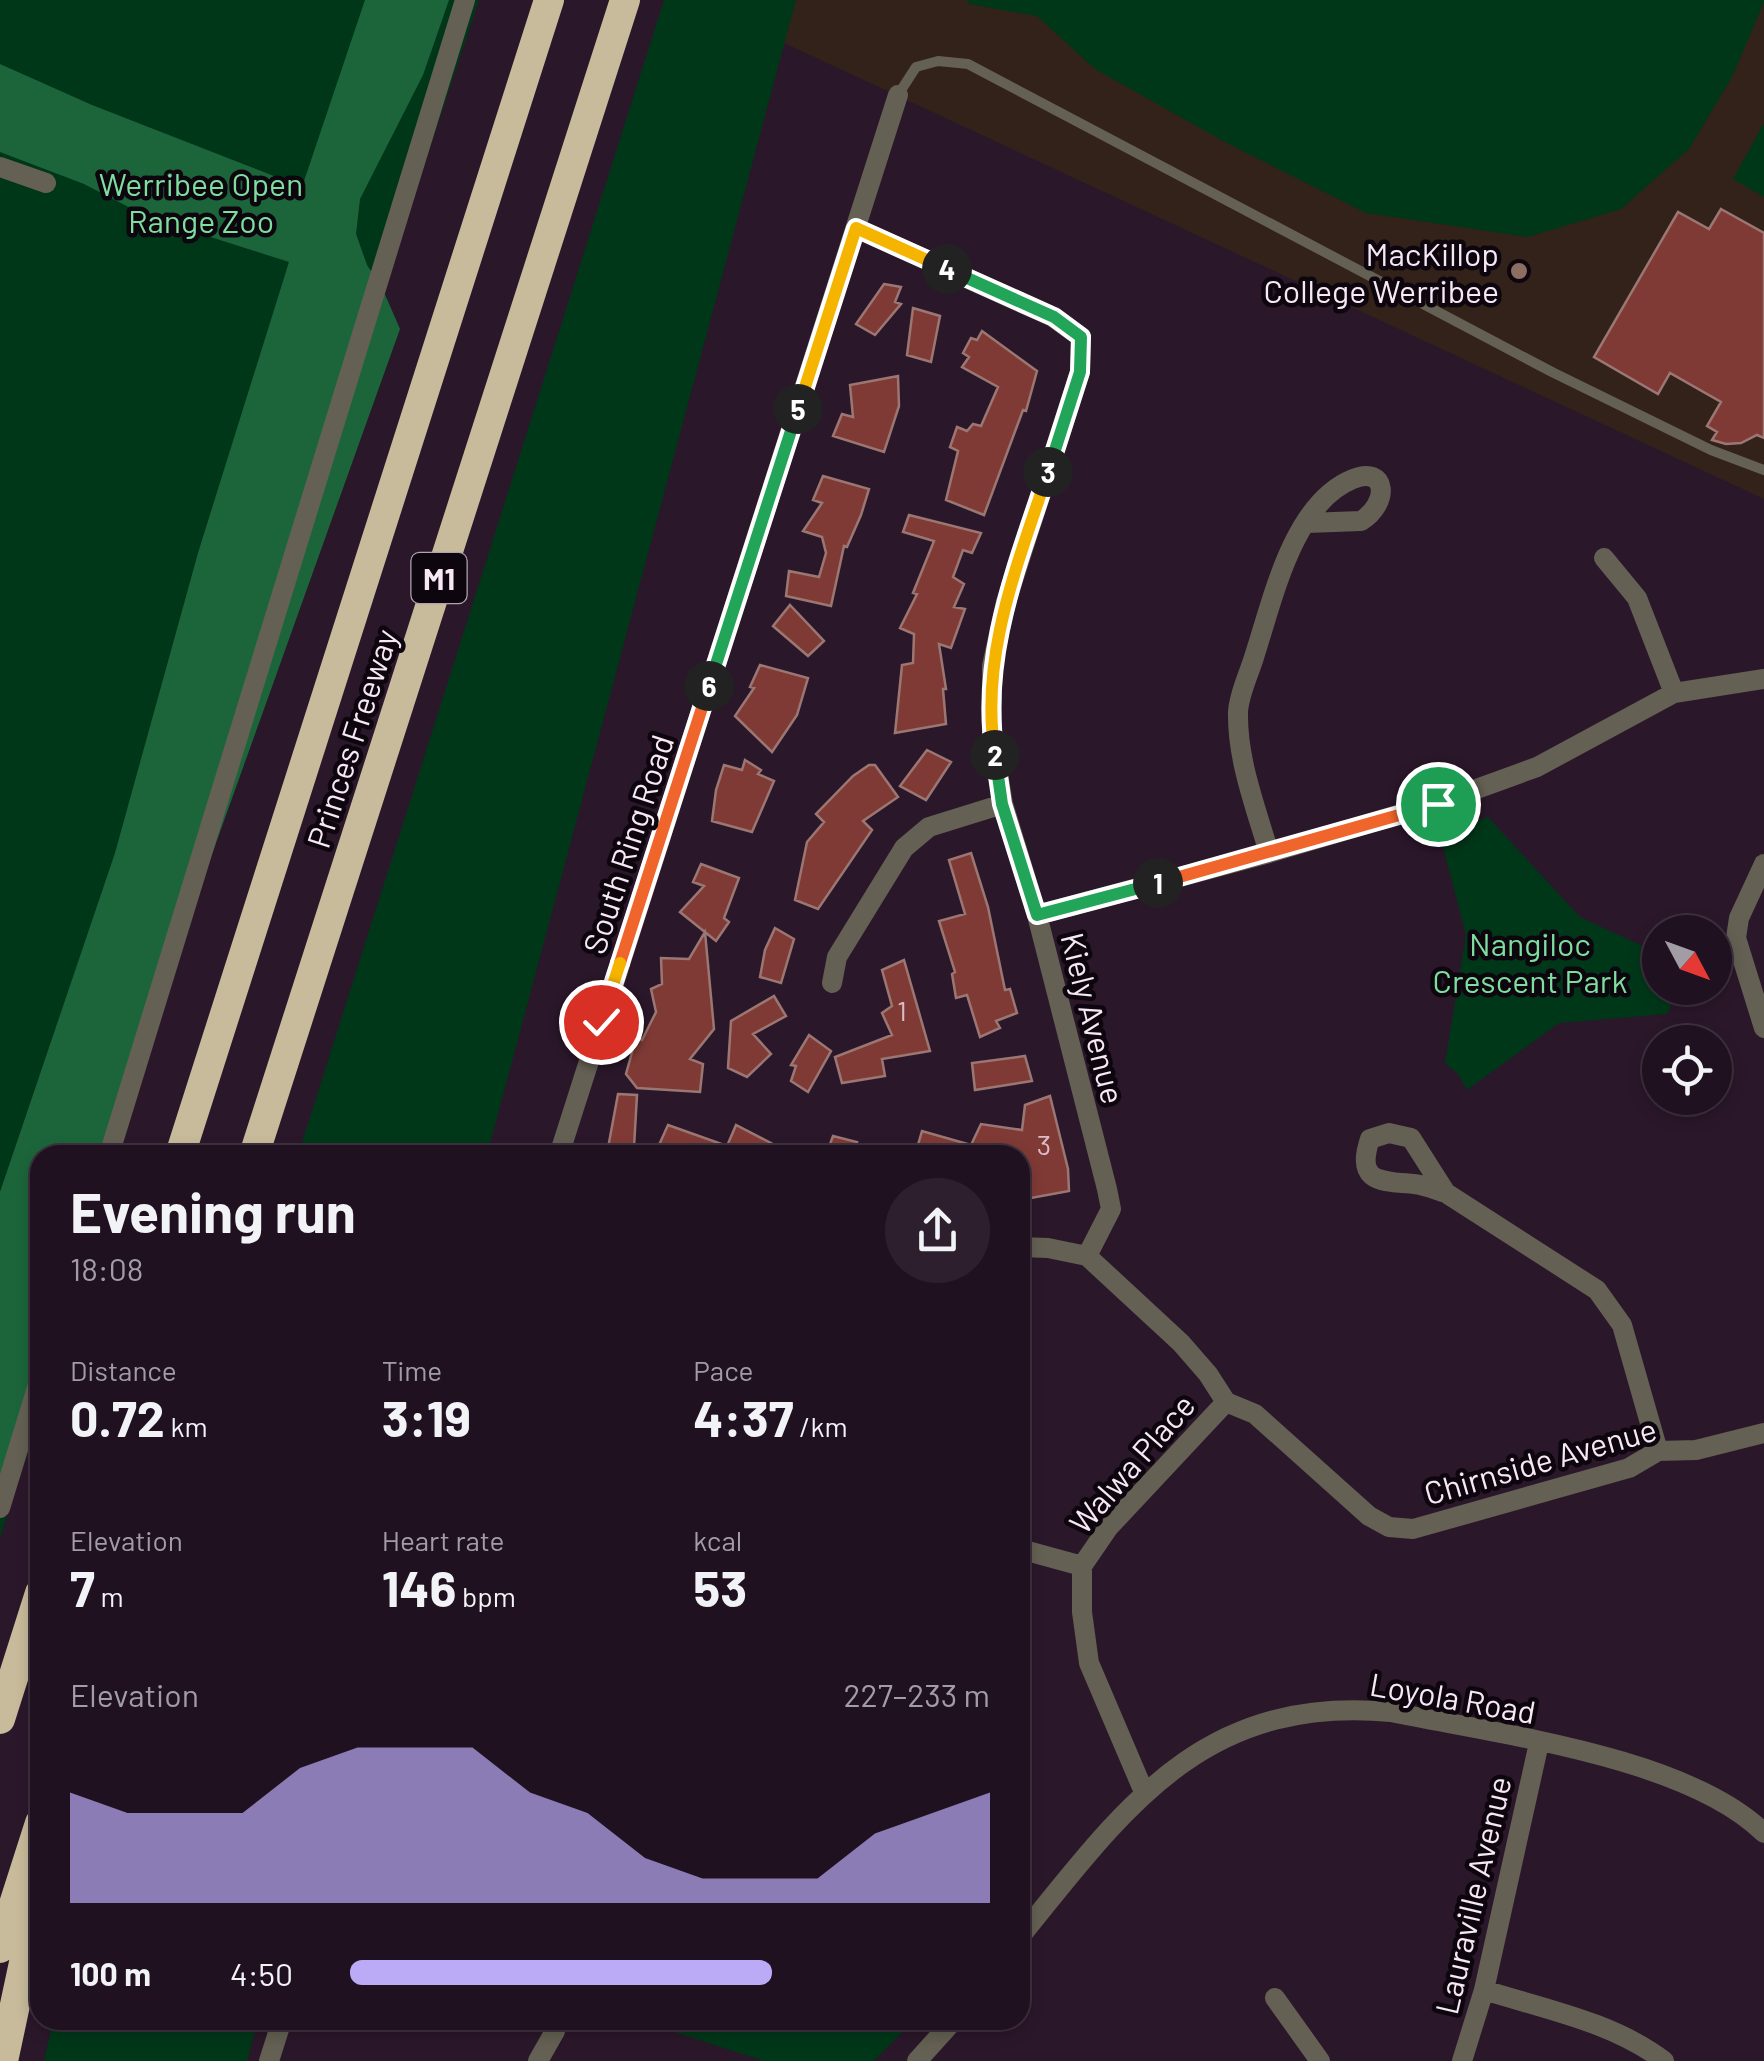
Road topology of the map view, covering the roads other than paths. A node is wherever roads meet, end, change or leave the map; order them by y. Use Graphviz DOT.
graph roads {
  1 [pos="465,0"];
  2 [pos="549,0"];
  3 [pos="625,0"];
  4 [pos="898,95"];
  5 [pos="0,167"];
  6 [pos="46,184"];
  7 [pos="856,228"];
  8 [pos="1764,470"];
  9 [pos="1307,523"];
  10 [pos="1604,558"];
  11 [pos="1764,679"];
  12 [pos="1674,693"];
  13 [pos="1002,804"];
  14 [pos="1269,854"];
  15 [pos="1764,864"];
  16 [pos="1037,915"];
  17 [pos="832,983"];
  18 [pos="1764,1028"];
  19 [pos="112,1145"];
  20 [pos="183,1145"];
  21 [pos="257,1145"];
  22 [pos="561,1145"];
  23 [pos="1446,1193"];
  24 [pos="1030,1247"];
  25 [pos="1087,1256"];
  26 [pos="1226,1402"];
  27 [pos="30,1410"];
  28 [pos="1764,1433"];
  29 [pos="1658,1450"];
  30 [pos="0,1508"];
  31 [pos="1030,1552"];
  32 [pos="1082,1566"];
  33 [pos="30,1625"];
  34 [pos="0,1718"];
  35 [pos="1539,1742"];
  36 [pos="1144,1792"];
  37 [pos="1764,1832"];
  38 [pos="30,1854"];
  39 [pos="1030,1926"];
  40 [pos="30,1935"];
  41 [pos="0,1948"];
  42 [pos="1484,1990"];
  43 [pos="1275,1998"];
  44 [pos="279,2030"];
  45 [pos="945,2030"];
  46 [pos="556,2032"];
  47 [pos="3,2061"];
  48 [pos="269,2061"];
  49 [pos="538,2061"];
  50 [pos="917,2061"];
  51 [pos="1320,2061"];
  52 [pos="1462,2061"];
  53 [pos="1664,2061"];
  1 -- 19 [label="street"];
  2 -- 20 [label="highway, Princes Freeway / M1"];
  3 -- 21 [label="highway, Princes Freeway / M1"];
  4 -- 7 [label="street, South Ring Road"];
  4 -- 8 [label="lane"];
  5 -- 6 [label="street"];
  7 -- 13 [label="street, Kiely Avenue"];
  7 -- 22 [label="street, South Ring Road"];
  9 -- 14 [label="street"];
  10 -- 12 [label="street"];
  11 -- 12 [label="street"];
  12 -- 14 [label="street"];
  13 -- 16 [label="street, Kiely Avenue"];
  13 -- 17 [label="street"];
  14 -- 16 [label="street"];
  15 -- 18 [label="street"];
  16 -- 25 [label="street, Kiely Avenue"];
  23 -- 29 [label="street"];
  24 -- 25 [label="street"];
  25 -- 26 [label="street, Chirnside Avenue"];
  26 -- 29 [label="street, Chirnside Avenue"];
  26 -- 32 [label="street, Walwa Place"];
  27 -- 30 [label="street"];
  28 -- 29 [label="street, Chirnside Avenue"];
  31 -- 32 [label="street"];
  32 -- 36 [label="street, Walwa Place"];
  33 -- 34 [label="highway"];
  35 -- 36 [label="street, Loyola Road"];
  35 -- 37 [label="street, Loyola Road"];
  35 -- 42 [label="street, Lauraville Avenue"];
  36 -- 39 [label="street, Loyola Road"];
  38 -- 41 [label="highway"];
  40 -- 47 [label="highway"];
  42 -- 52 [label="street, Lauraville Avenue"];
  42 -- 53 [label="street"];
  43 -- 51 [label="street"];
  44 -- 48 [label="street"];
  45 -- 50 [label="street"];
  46 -- 49 [label="street"];
}
